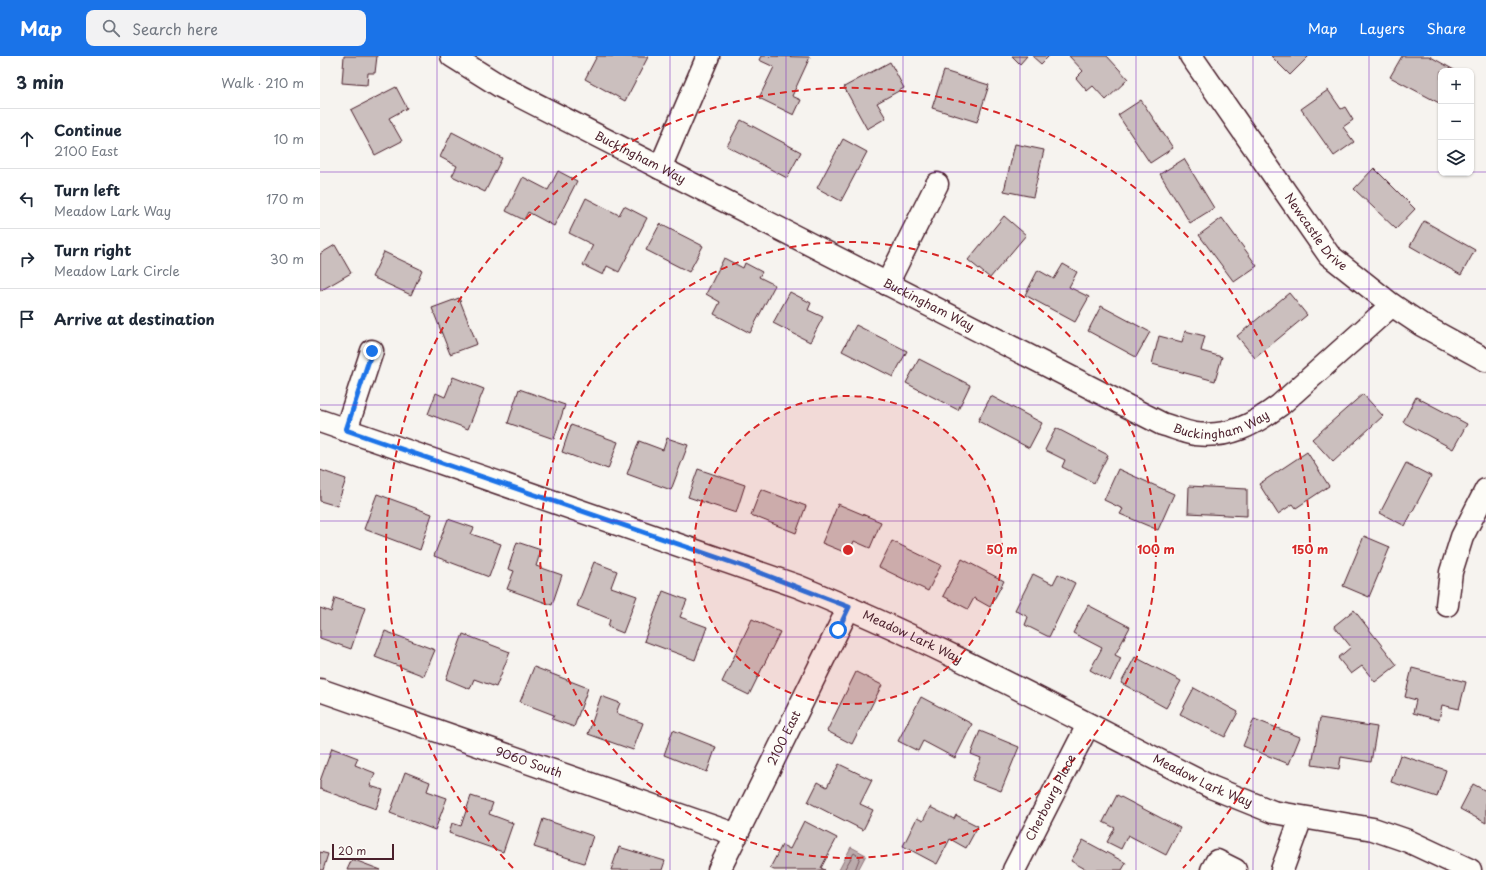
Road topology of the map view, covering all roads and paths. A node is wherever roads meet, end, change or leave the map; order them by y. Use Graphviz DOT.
graph roads {
  1 [pos="452,56"];
  2 [pos="708,56"];
  3 [pos="1191,56"];
  4 [pos="660,168"];
  5 [pos="937,184"];
  6 [pos="887,284"];
  7 [pos="1392,305"];
  8 [pos="372,351"];
  9 [pos="1486,360"];
  10 [pos="320,421"];
  11 [pos="346,430"];
  12 [pos="1486,490"];
  13 [pos="1447,605"];
  14 [pos="849,607"];
  15 [pos="320,690"];
  16 [pos="1088,725"];
  17 [pos="1301,818"];
  18 [pos="737,835"];
  19 [pos="719,870"];
  20 [pos="1014,870"];
  21 [pos="1212,870"];
  22 [pos="1235,870"];
  23 [pos="1282,870"];
  24 [pos="1470,870"];
  1 -- 4 [label="street, Buckingham Way"];
  2 -- 4 [label="street"];
  3 -- 7 [label="street, Newcastle Drive"];
  4 -- 6 [label="street, Buckingham Way"];
  5 -- 6 [label="street"];
  6 -- 7 [label="street, Buckingham Way"];
  7 -- 9 [label="street, Newcastle Drive"];
  8 -- 11 [label="street"];
  10 -- 11 [label="street, Meadow Lark Way"];
  11 -- 14 [label="street, Meadow Lark Way"];
  12 -- 13 [label="street"];
  14 -- 16 [label="street, Meadow Lark Way"];
  14 -- 18 [label="street, 2100 East"];
  15 -- 18 [label="street, 9060 South"];
  16 -- 17 [label="street, Meadow Lark Way"];
  16 -- 20 [label="street, Cherbourg Place"];
  17 -- 23 [label="street"];
  17 -- 24 [label="street, Meadow Lark Way"];
  18 -- 19 [label="street, 2100 East"];
  21 -- 22 [label="street"];
}
